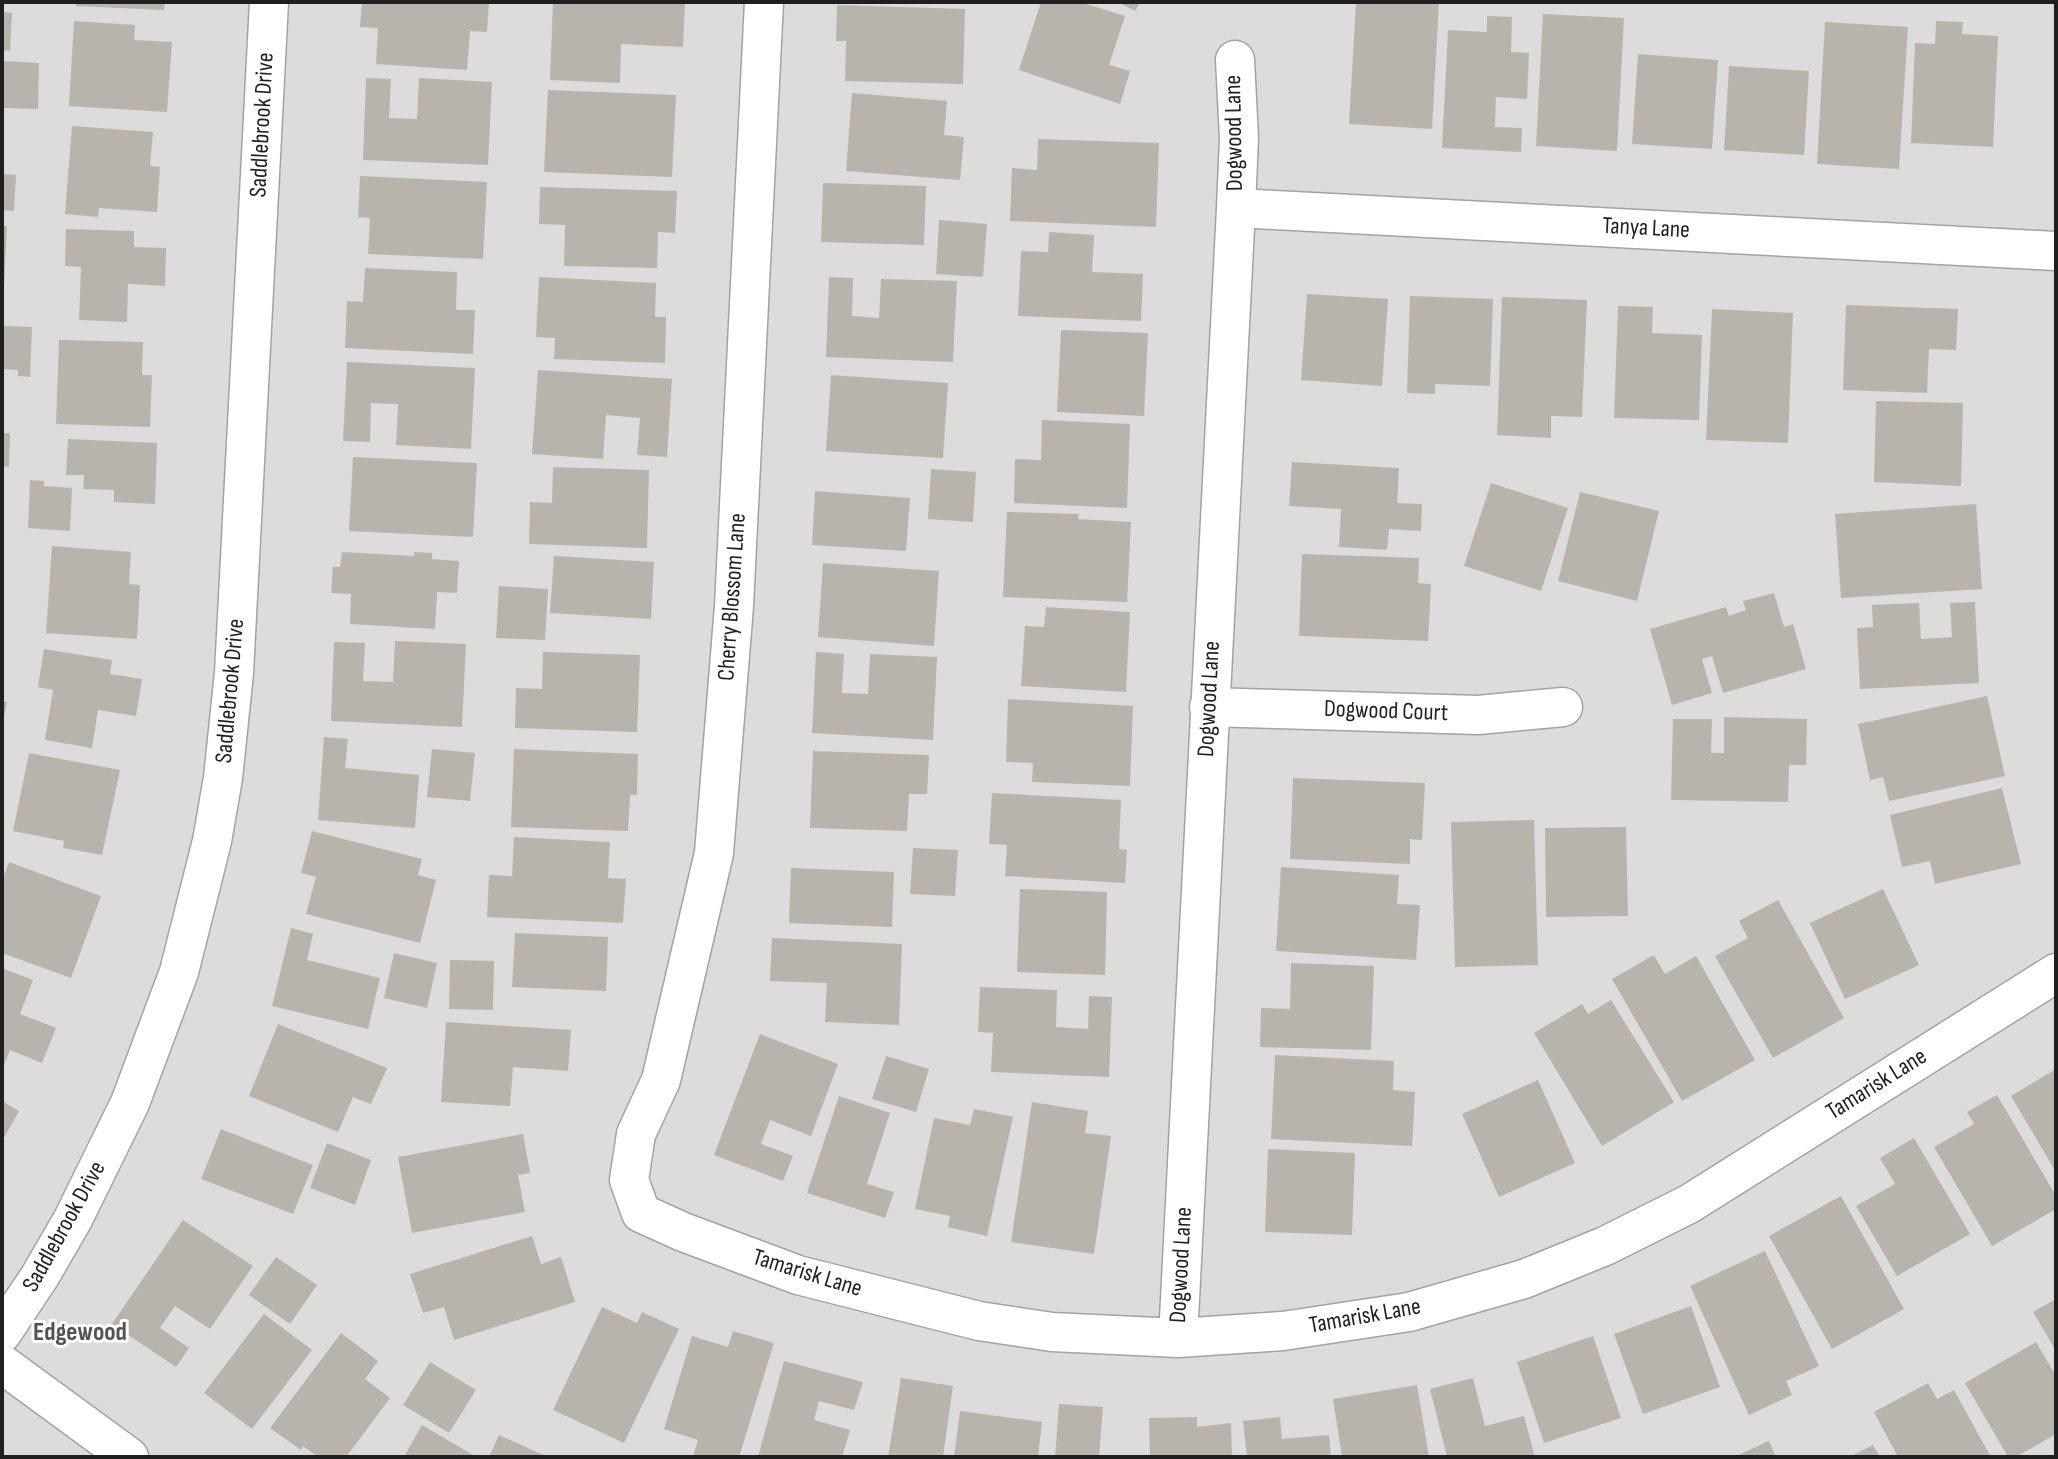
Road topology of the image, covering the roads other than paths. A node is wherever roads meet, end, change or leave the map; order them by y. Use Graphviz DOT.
graph roads {
  1 [pos="269,2"];
  2 [pos="764,2"];
  3 [pos="1235,60"];
  4 [pos="1236,208"];
  5 [pos="2056,251"];
  6 [pos="1209,707"];
  7 [pos="1563,707"];
  8 [pos="2056,973"];
  9 [pos="629,1180"];
  10 [pos="2,1333"];
  11 [pos="1178,1338"];
  12 [pos="2,1364"];
  13 [pos="129,1457"];
  1 -- 10 [label="street, Saddlebrook Drive"];
  2 -- 9 [label="street, Cherry Blossom Lane"];
  3 -- 4 [label="street, Dogwood Lane"];
  4 -- 5 [label="street, Tanya Lane"];
  4 -- 6 [label="street, Dogwood Lane"];
  6 -- 7 [label="street, Dogwood Court"];
  6 -- 11 [label="street, Dogwood Lane"];
  8 -- 11 [label="street, Tamarisk Lane"];
  9 -- 11 [label="street, Tamarisk Lane"];
  12 -- 13 [label="street"];
}
